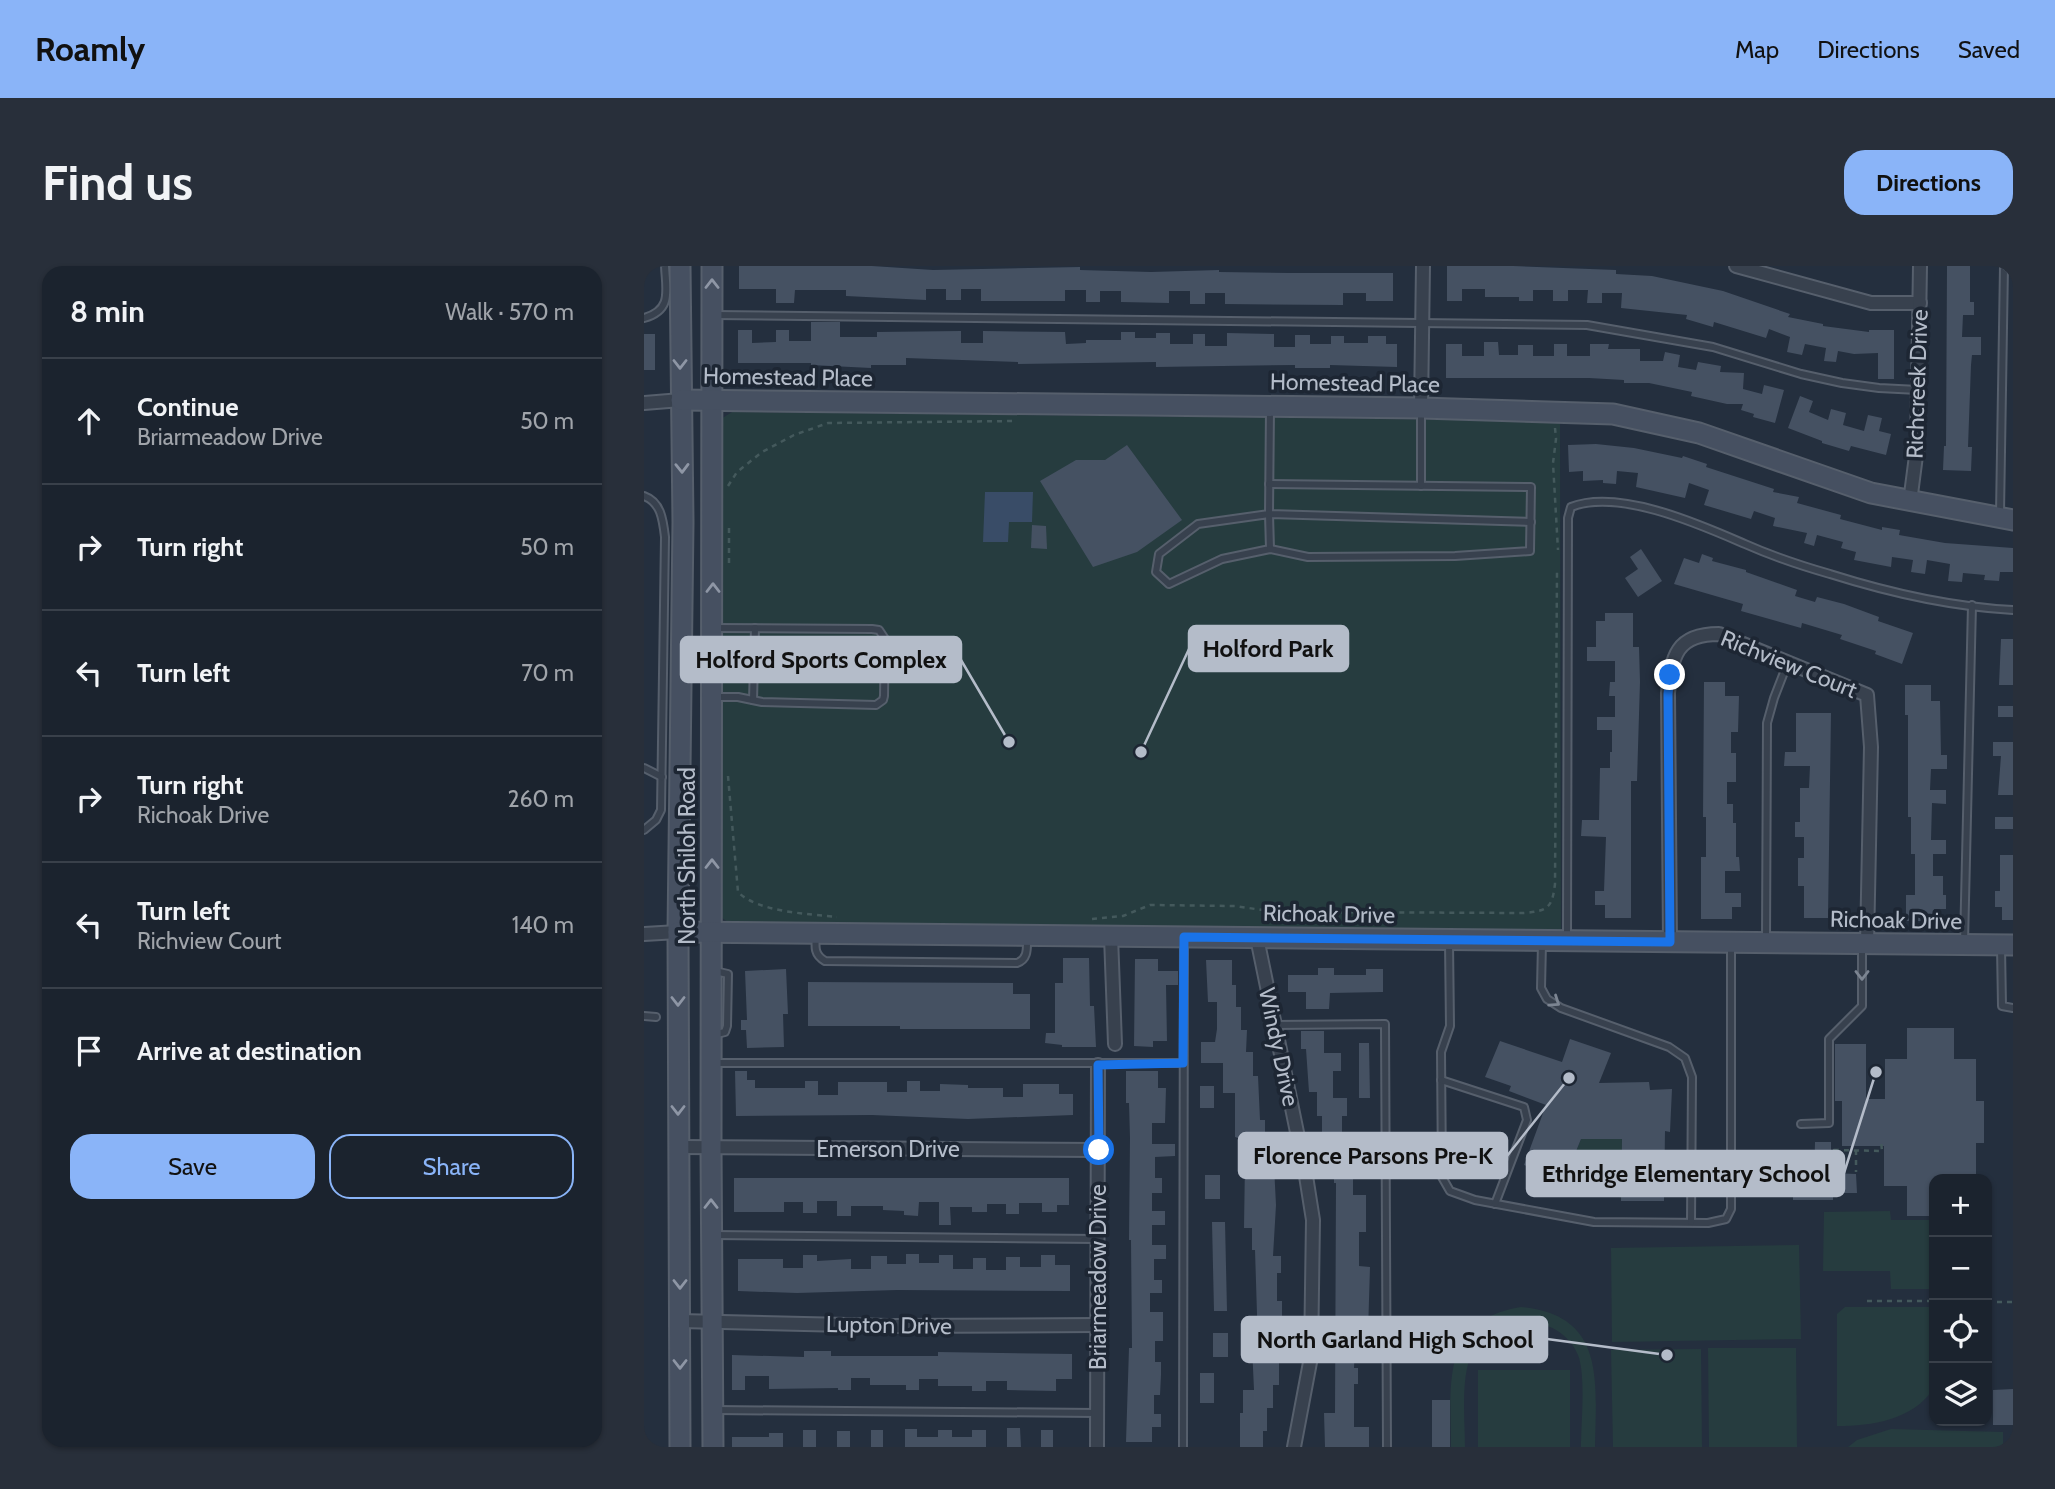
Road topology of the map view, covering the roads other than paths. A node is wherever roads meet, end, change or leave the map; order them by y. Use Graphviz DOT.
graph roads {
  1 [pos="665,266"];
  2 [pos="680,266"];
  3 [pos="712,266"];
  4 [pos="1423,266"];
  5 [pos="1736,266"];
  6 [pos="1920,266"];
  7 [pos="2004,266"];
  8 [pos="1920,303"];
  9 [pos="713,315"];
  10 [pos="644,318"];
  11 [pos="1422,323"];
  12 [pos="1918,390"];
  13 [pos="681,400"];
  14 [pos="713,400"];
  15 [pos="644,403"];
  16 [pos="1270,406"];
  17 [pos="1421,408"];
  18 [pos="1269,484"];
  19 [pos="1421,486"];
  20 [pos="644,496"];
  21 [pos="1910,502"];
  22 [pos="1269,514"];
  23 [pos="2007,519"];
  24 [pos="1531,522"];
  25 [pos="1270,549"];
  26 [pos="1972,606"];
  27 [pos="2013,610"];
  28 [pos="713,628"];
  29 [pos="755,628"];
  30 [pos="1788,662"];
  31 [pos="754,666"];
  32 [pos="885,668"];
  33 [pos="680,697"];
  34 [pos="712,697"];
  35 [pos="752,700"];
  36 [pos="644,768"];
  37 [pos="662,777"];
  38 [pos="644,830"];
  39 [pos="678,932"];
  40 [pos="712,932"];
  41 [pos="816,933"];
  42 [pos="644,934"];
  43 [pos="1027,936"];
  44 [pos="1111,936"];
  45 [pos="1184,937"];
  46 [pos="1256,938"];
  47 [pos="1449,940"];
  48 [pos="1542,941"];
  49 [pos="1567,941"];
  50 [pos="1670,942"];
  51 [pos="1731,943"];
  52 [pos="1766,943"];
  53 [pos="1865,944"];
  54 [pos="1964,945"];
  55 [pos="2007,945"];
  56 [pos="2013,1008"];
  57 [pos="644,1016"];
  58 [pos="656,1017"];
  59 [pos="1274,1024"];
  60 [pos="1115,1044"];
  61 [pos="711,1063"];
  62 [pos="1183,1063"];
  63 [pos="1098,1065"];
  64 [pos="1441,1080"];
  65 [pos="1801,1124"];
  66 [pos="678,1147"];
  67 [pos="711,1148"];
  68 [pos="1099,1150"];
  69 [pos="1495,1204"];
  70 [pos="1691,1222"];
  71 [pos="711,1236"];
  72 [pos="1098,1239"];
  73 [pos="680,1321"];
  74 [pos="712,1321"];
  75 [pos="1098,1325"];
  76 [pos="713,1410"];
  77 [pos="1097,1413"];
  78 [pos="680,1447"];
  79 [pos="713,1447"];
  80 [pos="1097,1447"];
  81 [pos="1183,1447"];
  82 [pos="1294,1447"];
  83 [pos="1387,1447"];
  1 -- 10 [label="lane"];
  2 -- 13 [label="street, North Shiloh Road, one-way"];
  9 -- 3 [label="street, North Shiloh Road, one-way"];
  4 -- 11 [label="street"];
  5 -- 8 [label="street"];
  6 -- 8 [label="street, Richcreek Drive"];
  7 -- 23 [label="lane"];
  8 -- 12 [label="street, Richcreek Drive"];
  9 -- 11 [label="lane"];
  9 -- 14 [label="street, North Shiloh Road"];
  11 -- 12 [label="lane"];
  11 -- 17 [label="street"];
  12 -- 21 [label="street, Richcreek Drive"];
  13 -- 14 [label="street, Homestead Place"];
  13 -- 15 [label="street"];
  13 -- 33 [label="street, North Shiloh Road, one-way"];
  14 -- 16 [label="street, Homestead Place"];
  28 -- 14 [label="street, North Shiloh Road, one-way"];
  16 -- 17 [label="street, Homestead Place"];
  16 -- 18 [label="lane"];
  17 -- 19 [label="lane"];
  17 -- 21 [label="street, Homestead Place"];
  18 -- 19 [label="lane"];
  18 -- 22 [label="lane"];
  19 -- 24 [label="lane"];
  20 -- 37 [label="lane"];
  21 -- 23 [label="street, Homestead Place"];
  22 -- 24 [label="lane"];
  22 -- 25 [label="lane"];
  22 -- 25 [label="lane"];
  24 -- 25 [label="lane"];
  26 -- 27 [label="lane"];
  26 -- 49 [label="lane"];
  26 -- 54 [label="lane"];
  28 -- 29 [label="lane"];
  28 -- 34 [label="street, North Shiloh Road"];
  29 -- 31 [label="lane"];
  29 -- 32 [label="lane"];
  30 -- 50 [label="street, Richview Court"];
  30 -- 52 [label="lane"];
  30 -- 53 [label="street, Richview Court"];
  31 -- 32 [label="lane"];
  31 -- 35 [label="lane"];
  32 -- 35 [label="lane"];
  33 -- 34 [label="street"];
  33 -- 39 [label="street, North Shiloh Road"];
  34 -- 35 [label="lane"];
  40 -- 34 [label="street, North Shiloh Road, one-way"];
  36 -- 37 [label="lane"];
  37 -- 38 [label="lane"];
  39 -- 40 [label="street, Richoak Drive"];
  39 -- 42 [label="street, Richoak Drive"];
  39 -- 66 [label="street, North Shiloh Road, one-way"];
  40 -- 41 [label="street, Richoak Drive"];
  40 -- 61 [label="street, North Shiloh Road"];
  41 -- 43 [label="street, Richoak Drive"];
  41 -- 43 [label="lane"];
  43 -- 44 [label="street, Richoak Drive"];
  44 -- 45 [label="street, Richoak Drive"];
  44 -- 60 [label="street"];
  45 -- 46 [label="street, Richoak Drive"];
  45 -- 62 [label="lane"];
  46 -- 47 [label="street, Richoak Drive"];
  46 -- 59 [label="street, Windy Drive"];
  47 -- 48 [label="street, Richoak Drive"];
  47 -- 64 [label="lane"];
  48 -- 49 [label="street, Richoak Drive"];
  48 -- 70 [label="lane, one-way"];
  49 -- 50 [label="street, Richoak Drive"];
  50 -- 51 [label="street, Richoak Drive"];
  51 -- 52 [label="street, Richoak Drive"];
  51 -- 70 [label="lane"];
  52 -- 53 [label="street, Richoak Drive"];
  53 -- 54 [label="street, Richoak Drive"];
  53 -- 65 [label="lane, one-way"];
  54 -- 55 [label="street, Richoak Drive"];
  55 -- 56 [label="lane"];
  57 -- 58 [label="lane"];
  59 -- 82 [label="street, Windy Drive"];
  59 -- 83 [label="lane"];
  61 -- 63 [label="lane"];
  61 -- 67 [label="street, North Shiloh Road"];
  62 -- 63 [label="lane"];
  62 -- 81 [label="lane"];
  63 -- 68 [label="street, Briarmeadow Drive"];
  64 -- 69 [label="lane"];
  64 -- 69 [label="lane"];
  66 -- 67 [label="street, Emerson Drive"];
  66 -- 73 [label="street, North Shiloh Road, one-way"];
  67 -- 68 [label="street, Emerson Drive"];
  71 -- 67 [label="street, North Shiloh Road, one-way"];
  68 -- 72 [label="street, Briarmeadow Drive"];
  69 -- 70 [label="lane"];
  71 -- 72 [label="lane"];
  71 -- 74 [label="street, North Shiloh Road"];
  72 -- 75 [label="street, Briarmeadow Drive"];
  73 -- 74 [label="street, Lupton Drive"];
  73 -- 78 [label="street, North Shiloh Road, one-way"];
  74 -- 75 [label="street, Lupton Drive"];
  74 -- 76 [label="street, North Shiloh Road"];
  75 -- 77 [label="street, Briarmeadow Drive"];
  76 -- 77 [label="lane"];
  76 -- 79 [label="street, North Shiloh Road"];
  77 -- 80 [label="street, Briarmeadow Drive"];
}
